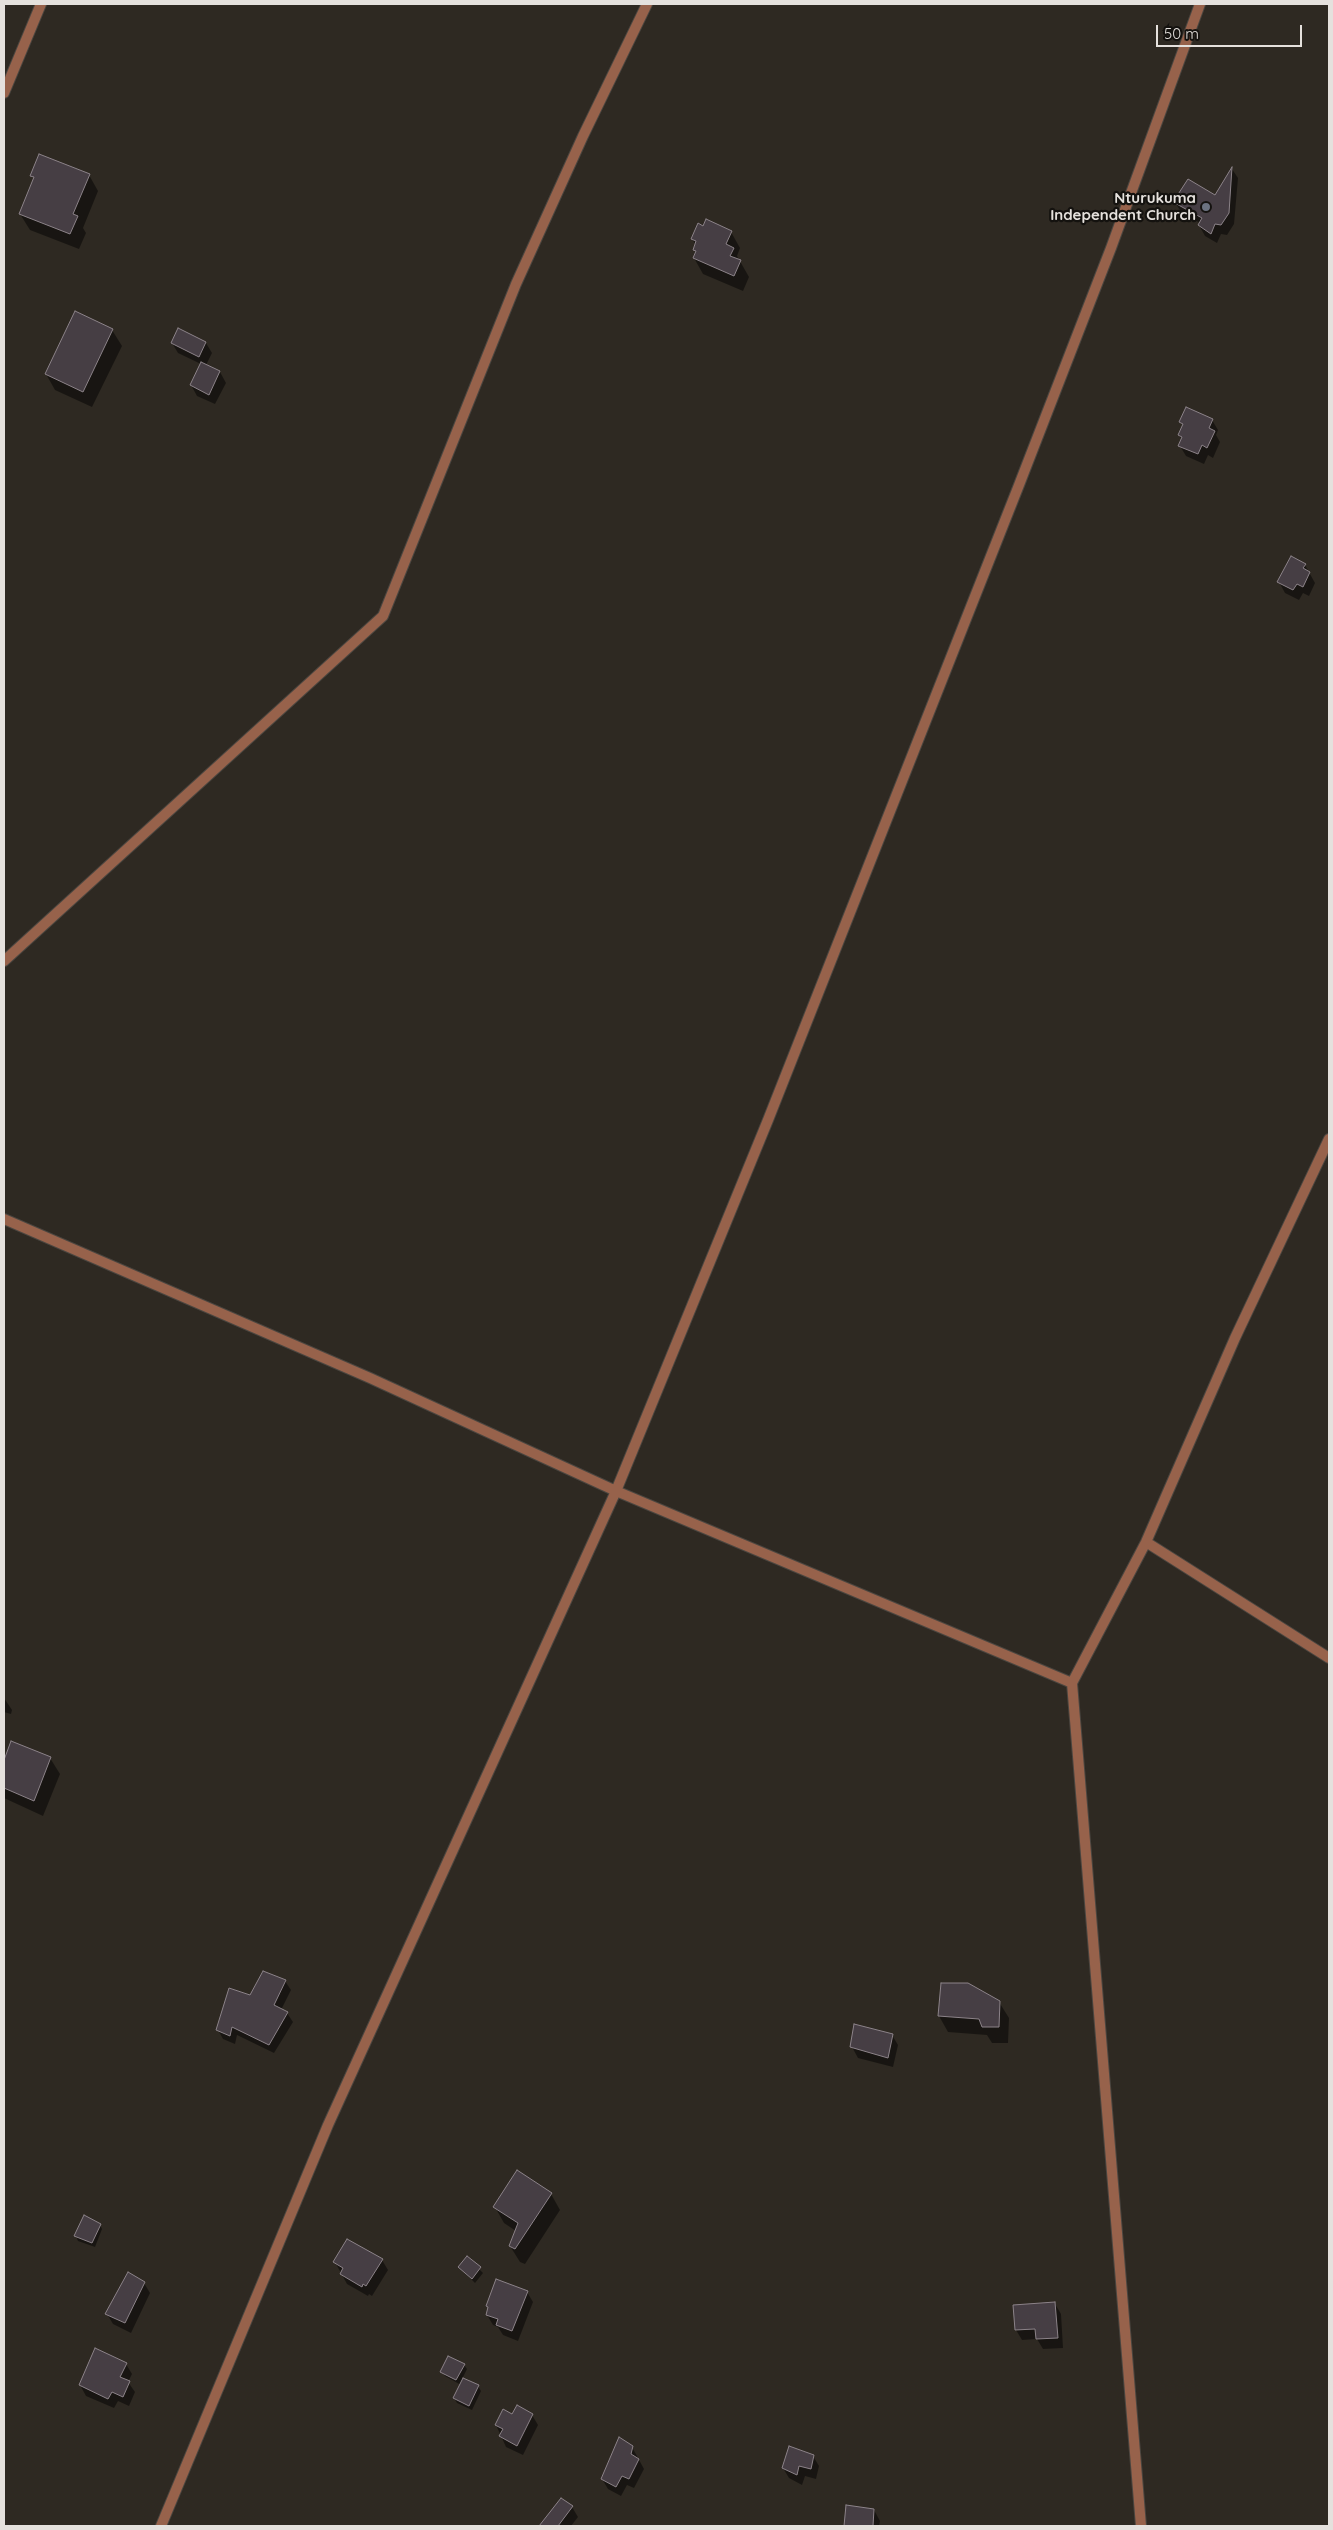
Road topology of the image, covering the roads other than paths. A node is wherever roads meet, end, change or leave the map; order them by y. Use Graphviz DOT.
graph roads {
  1 [pos="41,4"];
  2 [pos="647,4"];
  3 [pos="1200,4"];
  4 [pos="4,93"];
  5 [pos="4,961"];
  6 [pos="1329,1139"];
  7 [pos="4,1219"];
  8 [pos="616,1491"];
  9 [pos="1146,1542"];
  10 [pos="1329,1658"];
  11 [pos="1072,1683"];
  12 [pos="161,2526"];
  13 [pos="1141,2526"];
  1 -- 4 [label="street"];
  2 -- 5 [label="street"];
  3 -- 8 [label="street"];
  6 -- 9 [label="street"];
  7 -- 8 [label="street"];
  8 -- 11 [label="street"];
  8 -- 12 [label="street"];
  9 -- 10 [label="street"];
  9 -- 11 [label="street"];
  11 -- 13 [label="street"];
}
